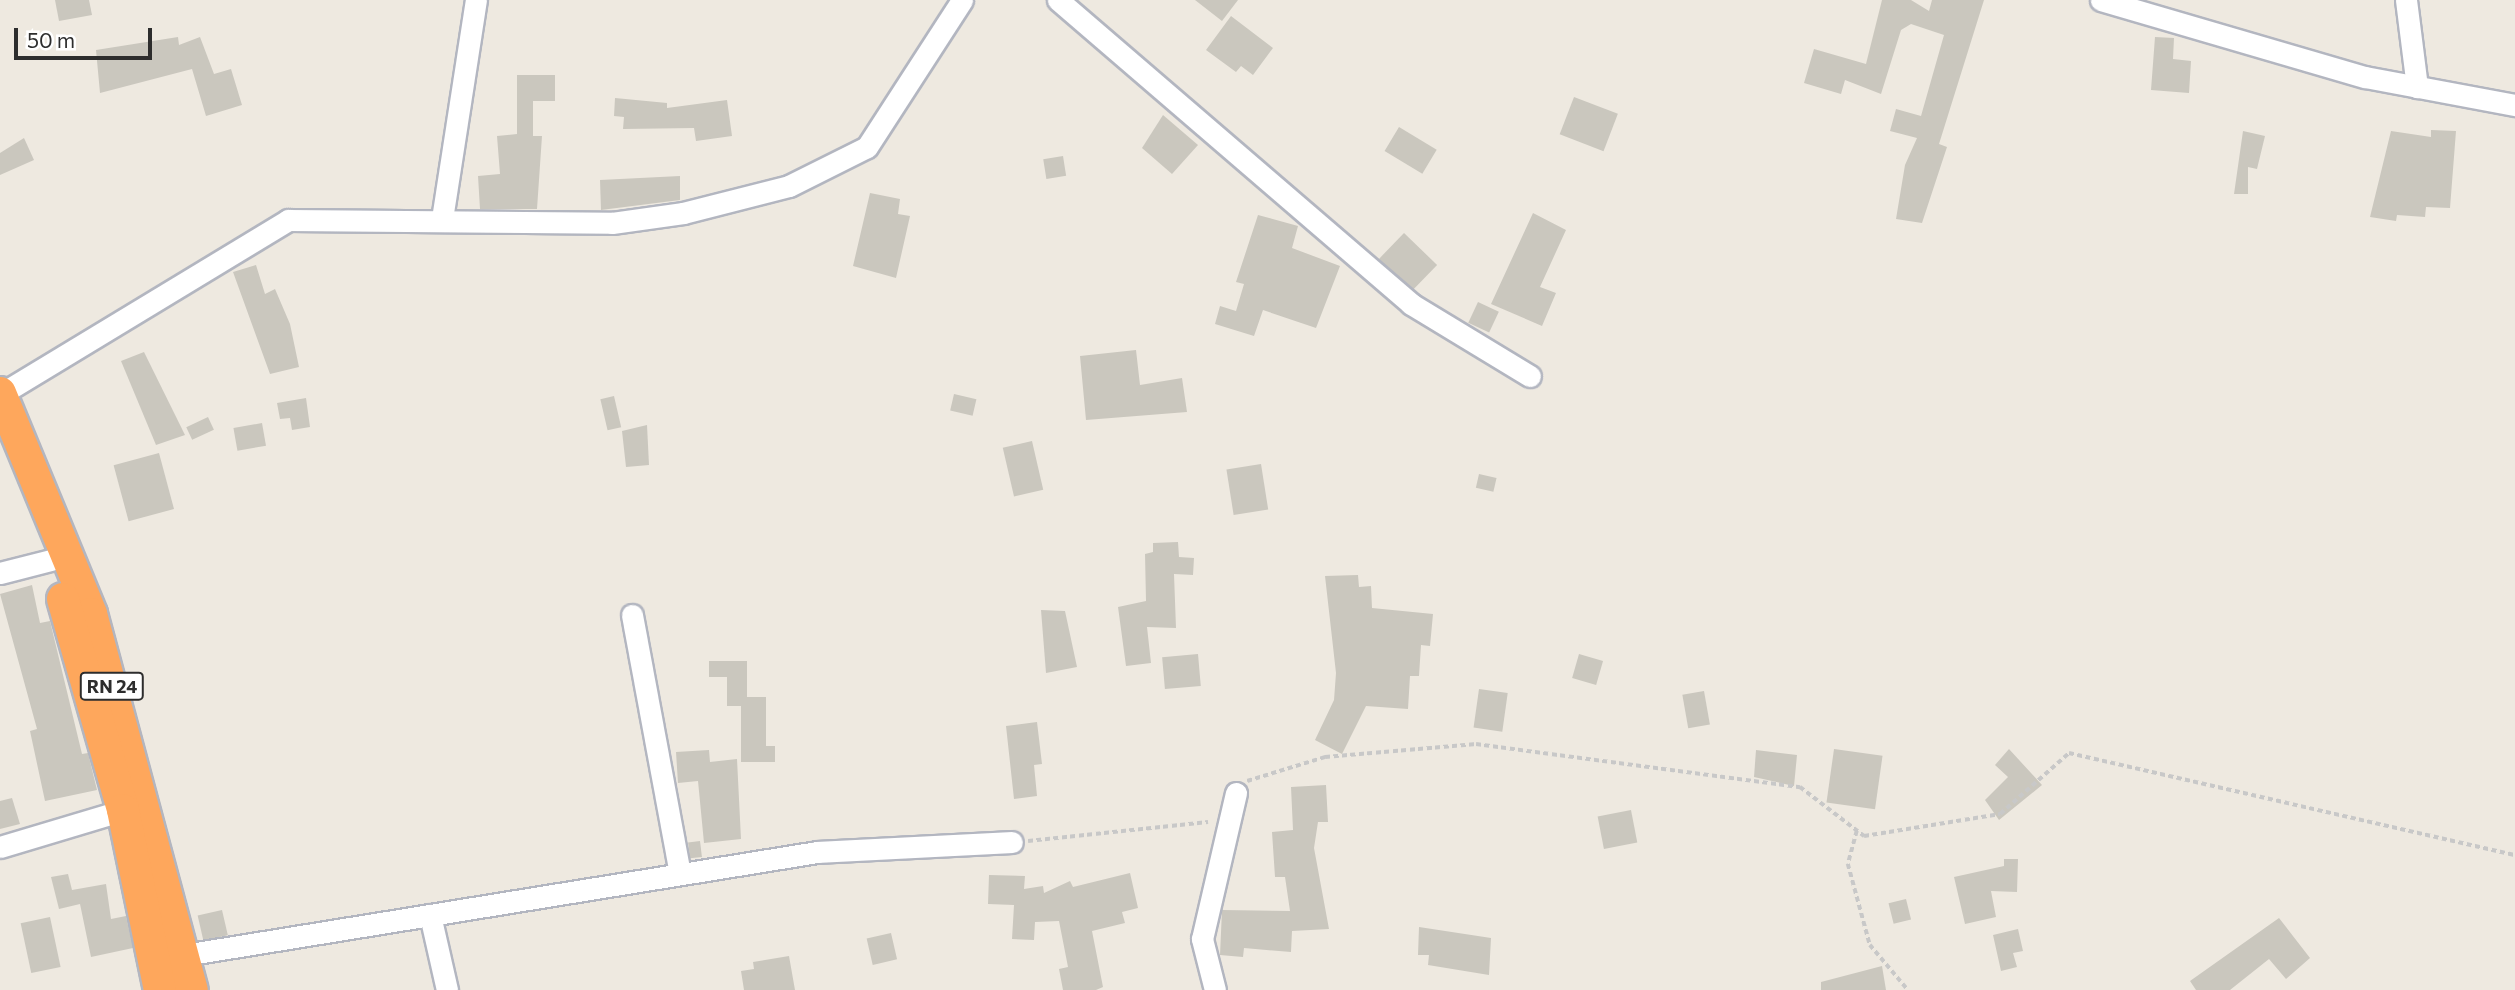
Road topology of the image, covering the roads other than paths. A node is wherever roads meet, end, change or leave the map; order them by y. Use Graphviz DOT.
graph roads {
  1 [pos="476,0"];
  2 [pos="962,0"];
  3 [pos="1058,0"];
  4 [pos="2101,0"];
  5 [pos="2406,0"];
  6 [pos="2417,87"];
  7 [pos="2515,105"];
  8 [pos="442,219"];
  9 [pos="1530,376"];
  10 [pos="1,394"];
  11 [pos="0,438"];
  12 [pos="51,559"];
  13 [pos="0,573"];
  14 [pos="632,615"];
  15 [pos="1236,793"];
  16 [pos="123,810"];
  17 [pos="1012,842"];
  18 [pos="0,847"];
  19 [pos="680,874"];
  20 [pos="430,915"];
  21 [pos="184,955"];
  22 [pos="160,990"];
  23 [pos="192,990"];
  24 [pos="447,990"];
  25 [pos="1215,990"];
  1 -- 8 [label="street"];
  2 -- 8 [label="street"];
  3 -- 9 [label="street"];
  4 -- 6 [label="street"];
  5 -- 6 [label="street"];
  6 -- 7 [label="street"];
  8 -- 10 [label="street"];
  10 -- 21 [label="highway, RN 24"];
  11 -- 12 [label="highway, RN 24"];
  12 -- 13 [label="street"];
  12 -- 16 [label="highway, RN 24"];
  14 -- 19 [label="street"];
  15 -- 25 [label="street"];
  16 -- 18 [label="street"];
  16 -- 22 [label="highway, RN 24"];
  17 -- 19 [label="street"];
  19 -- 20 [label="street"];
  20 -- 21 [label="street"];
  20 -- 24 [label="street"];
  21 -- 23 [label="highway, RN 24"];
}
